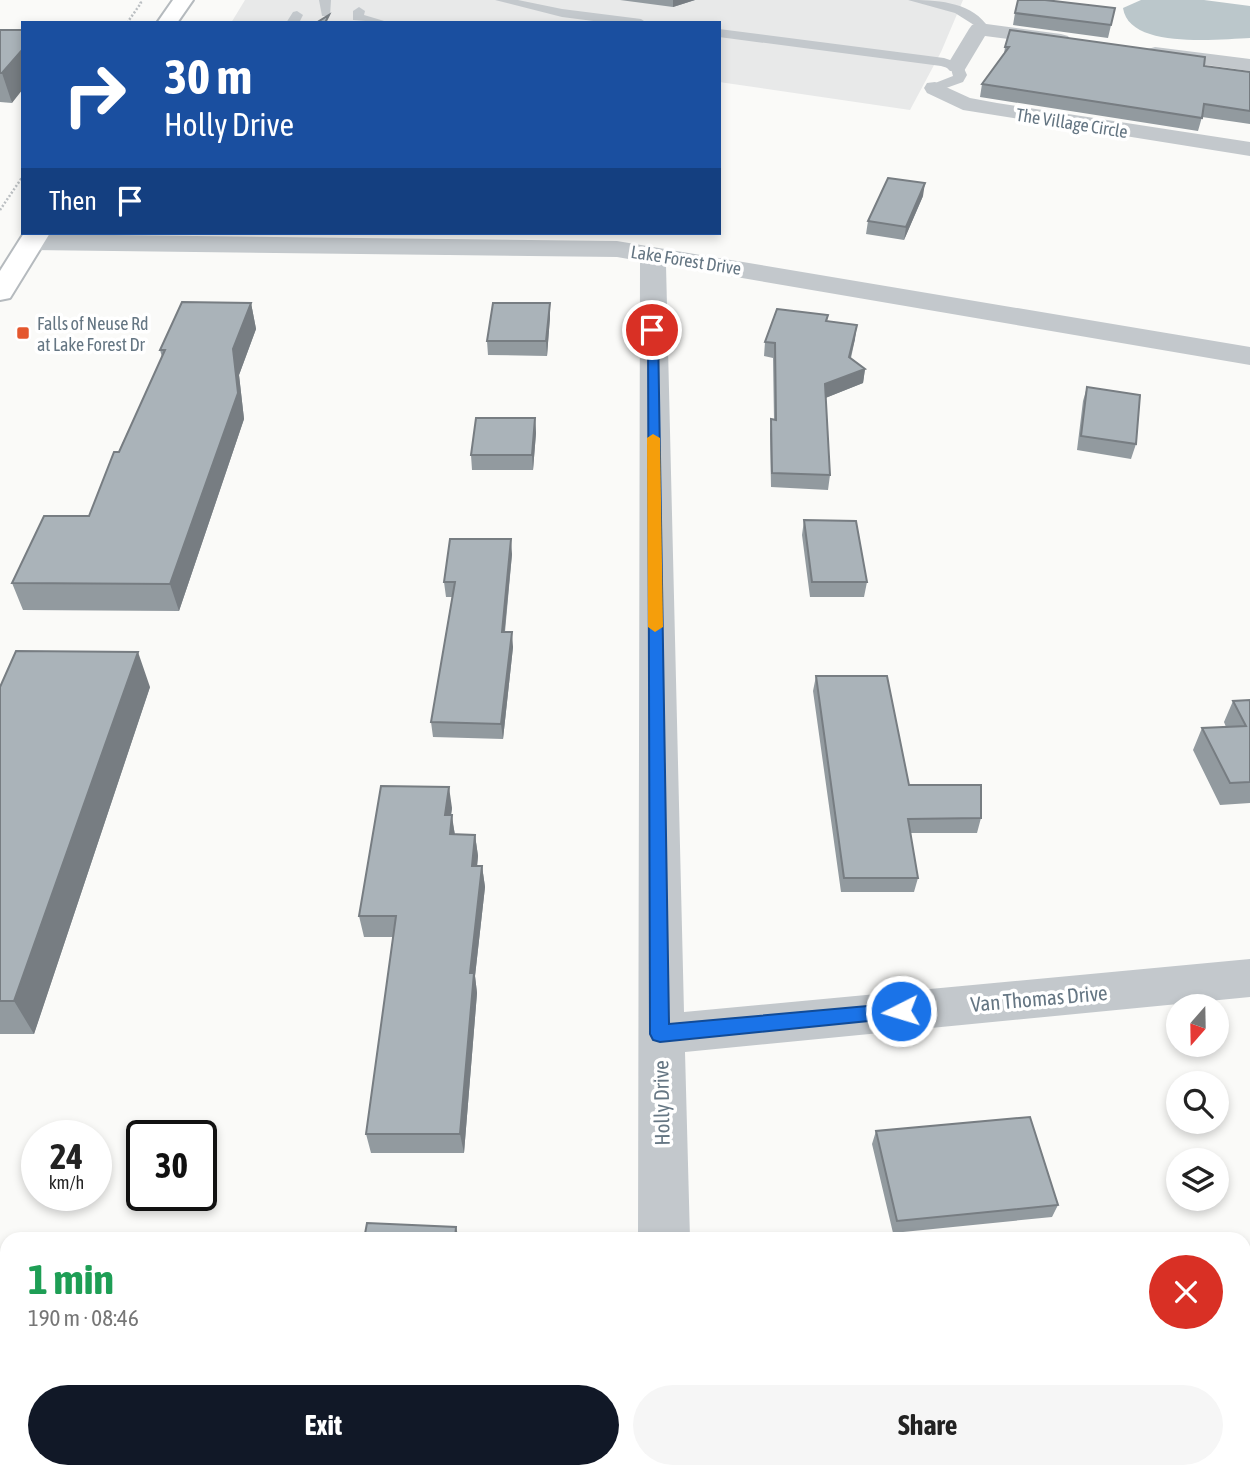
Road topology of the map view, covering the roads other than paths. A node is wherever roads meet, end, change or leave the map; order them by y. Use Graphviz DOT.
graph roads {
  1 [pos="183,0"];
  2 [pos="501,0"];
  3 [pos="914,0"];
  4 [pos="359,11"];
  5 [pos="168,21"];
  6 [pos="375,21"];
  7 [pos="625,21"];
  8 [pos="979,29"];
  9 [pos="721,33"];
  10 [pos="1087,44"];
  11 [pos="1142,51"];
  12 [pos="1250,65"];
  13 [pos="957,67"];
  14 [pos="935,88"];
  15 [pos="1250,149"];
  16 [pos="35,237"];
  17 [pos="653,253"];
  18 [pos="0,292"];
  19 [pos="1250,356"];
  20 [pos="1250,978"];
  21 [pos="660,1034"];
  22 [pos="664,1232"];
  1 -- 5 [label="main road"];
  2 -- 7 [label="lane"];
  3 -- 8 [label="lane"];
  4 -- 6 [label="lane"];
  8 -- 10 [label="street"];
  8 -- 13 [label="street, The Village Circle"];
  9 -- 13 [label="lane"];
  11 -- 12 [label="street"];
  13 -- 14 [label="lane, The Village Circle"];
  14 -- 15 [label="street, The Village Circle"];
  16 -- 17 [label="street, Lake Forest Drive"];
  16 -- 18 [label="main road"];
  17 -- 19 [label="street, Lake Forest Drive"];
  17 -- 21 [label="street, Holly Drive"];
  20 -- 21 [label="street, Van Thomas Drive"];
  21 -- 22 [label="street, Holly Drive"];
}
